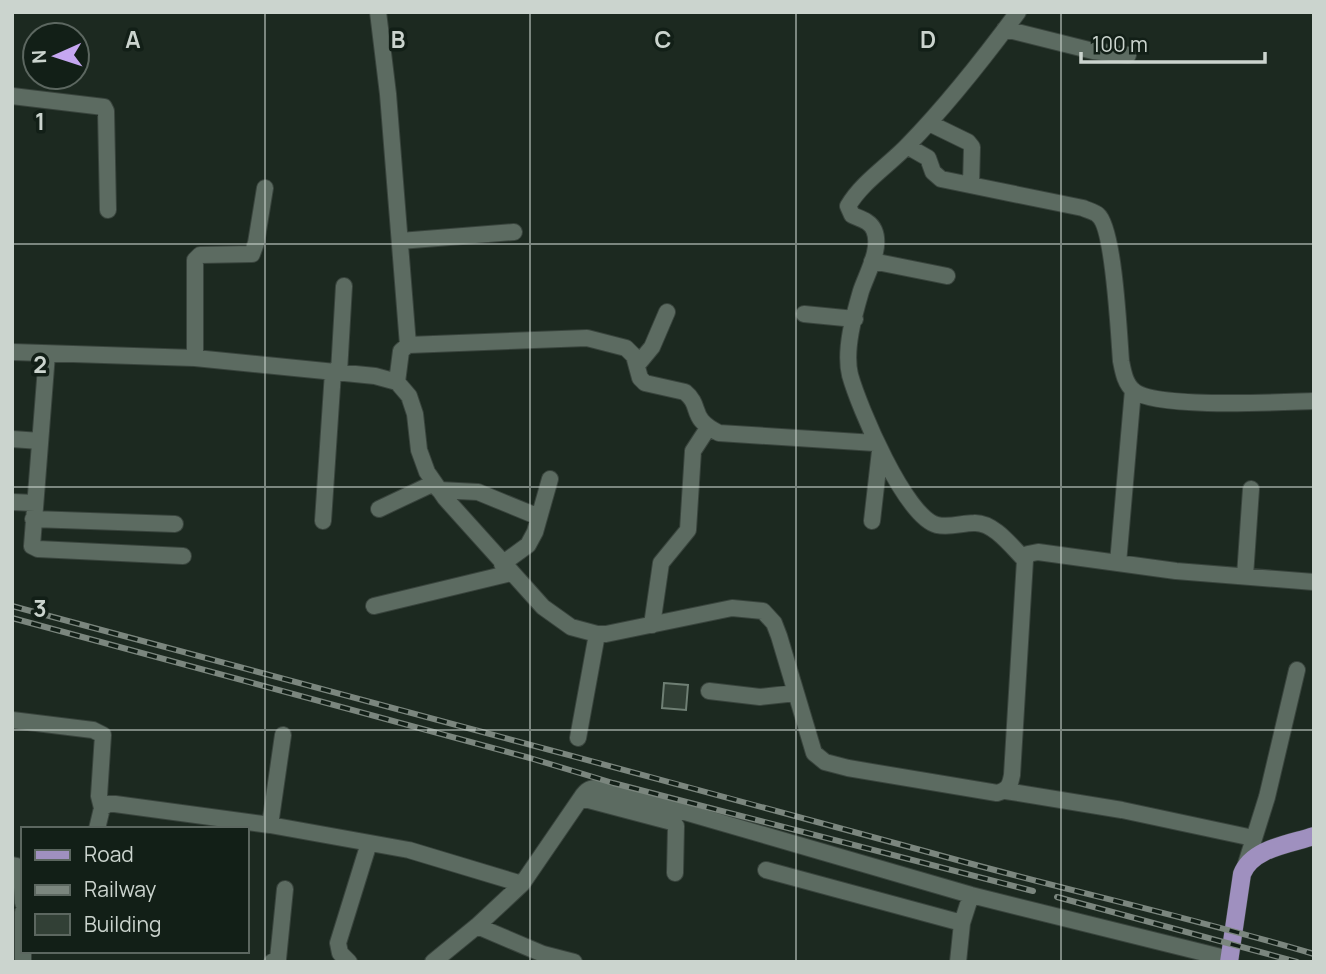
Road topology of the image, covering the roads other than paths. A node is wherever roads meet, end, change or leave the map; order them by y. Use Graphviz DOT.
graph roads {
  1 [pos="379,12"];
  2 [pos="1018,12"];
  3 [pos="1005,29"];
  4 [pos="1128,55"];
  5 [pos="12,96"];
  6 [pos="929,123"];
  7 [pos="908,146"];
  8 [pos="971,185"];
  9 [pos="265,188"];
  10 [pos="107,210"];
  11 [pos="514,232"];
  12 [pos="400,241"];
  13 [pos="872,261"];
  14 [pos="947,276"];
  15 [pos="344,286"];
  16 [pos="667,312"];
  17 [pos="804,314"];
  18 [pos="855,319"];
  19 [pos="408,345"];
  20 [pos="12,352"];
  21 [pos="47,354"];
  22 [pos="195,358"];
  23 [pos="638,364"];
  24 [pos="336,372"];
  25 [pos="397,382"];
  26 [pos="1133,390"];
  27 [pos="1314,401"];
  28 [pos="708,428"];
  29 [pos="12,439"];
  30 [pos="40,441"];
  31 [pos="877,447"];
  32 [pos="550,479"];
  33 [pos="437,487"];
  34 [pos="1251,489"];
  35 [pos="12,502"];
  36 [pos="379,509"];
  37 [pos="34,511"];
  38 [pos="539,517"];
  39 [pos="323,520"];
  40 [pos="872,521"];
  41 [pos="175,524"];
  42 [pos="183,555"];
  43 [pos="1025,559"];
  44 [pos="1118,563"];
  45 [pos="506,569"];
  46 [pos="1245,576"];
  47 [pos="1314,582"];
  48 [pos="374,606"];
  49 [pos="652,625"];
  50 [pos="597,634"];
  51 [pos="1297,670"];
  52 [pos="709,691"];
  53 [pos="796,694"];
  54 [pos="12,720"];
  55 [pos="283,735"];
  56 [pos="578,738"];
  57 [pos="1006,791"];
  58 [pos="584,794"];
  59 [pos="102,808"];
  60 [pos="270,825"];
  61 [pos="97,827"];
  62 [pos="1314,836"];
  63 [pos="1253,838"];
  64 [pos="369,843"];
  65 [pos="1246,864"];
  66 [pos="766,870"];
  67 [pos="675,873"];
  68 [pos="522,884"];
  69 [pos="285,889"];
  70 [pos="971,895"];
  71 [pos="962,923"];
  72 [pos="477,926"];
  73 [pos="1229,961"];
  74 [pos="272,962"];
  75 [pos="349,962"];
  76 [pos="433,962"];
  77 [pos="574,962"];
  78 [pos="958,962"];
  1 -- 12 [label="street"];
  2 -- 3 [label="street"];
  3 -- 4 [label="street"];
  3 -- 6 [label="street"];
  5 -- 10 [label="street"];
  6 -- 7 [label="street"];
  6 -- 8 [label="street"];
  7 -- 8 [label="street"];
  7 -- 13 [label="street"];
  8 -- 26 [label="street"];
  9 -- 22 [label="street"];
  11 -- 12 [label="street"];
  12 -- 19 [label="street"];
  13 -- 14 [label="street"];
  13 -- 18 [label="street"];
  15 -- 24 [label="street"];
  16 -- 23 [label="street"];
  17 -- 18 [label="street"];
  18 -- 31 [label="street"];
  19 -- 23 [label="street"];
  19 -- 25 [label="street"];
  20 -- 21 [label="street"];
  21 -- 22 [label="street"];
  21 -- 30 [label="street"];
  22 -- 24 [label="street"];
  23 -- 28 [label="street"];
  24 -- 25 [label="street"];
  24 -- 39 [label="street"];
  25 -- 33 [label="street"];
  26 -- 27 [label="street"];
  26 -- 44 [label="street"];
  28 -- 31 [label="street"];
  28 -- 49 [label="street"];
  29 -- 30 [label="street"];
  30 -- 37 [label="street"];
  31 -- 40 [label="street"];
  31 -- 43 [label="street"];
  32 -- 38 [label="street"];
  33 -- 36 [label="street"];
  33 -- 38 [label="street"];
  33 -- 45 [label="street"];
  34 -- 46 [label="street"];
  35 -- 37 [label="street"];
  37 -- 41 [label="street"];
  37 -- 42 [label="street"];
  38 -- 45 [label="street"];
  43 -- 44 [label="street"];
  43 -- 57 [label="street"];
  44 -- 46 [label="street"];
  45 -- 48 [label="street"];
  45 -- 50 [label="street"];
  46 -- 47 [label="street"];
  49 -- 50 [label="street"];
  49 -- 53 [label="street"];
  50 -- 56 [label="street"];
  51 -- 63 [label="street"];
  52 -- 53 [label="street"];
  53 -- 57 [label="street"];
  54 -- 59 [label="street"];
  55 -- 60 [label="street"];
  57 -- 63 [label="street"];
  58 -- 67 [label="street"];
  58 -- 68 [label="street"];
  58 -- 70 [label="street"];
  59 -- 60 [label="street"];
  59 -- 61 [label="street"];
  60 -- 64 [label="street"];
  62 -- 65 [label="main road"];
  63 -- 65 [label="street"];
  64 -- 68 [label="street"];
  64 -- 75 [label="street"];
  65 -- 73 [label="main road"];
  66 -- 71 [label="street"];
  68 -- 72 [label="street"];
  69 -- 74 [label="street"];
  70 -- 71 [label="street"];
  70 -- 73 [label="street"];
  71 -- 78 [label="street"];
  72 -- 76 [label="street"];
  72 -- 77 [label="street"];
}
